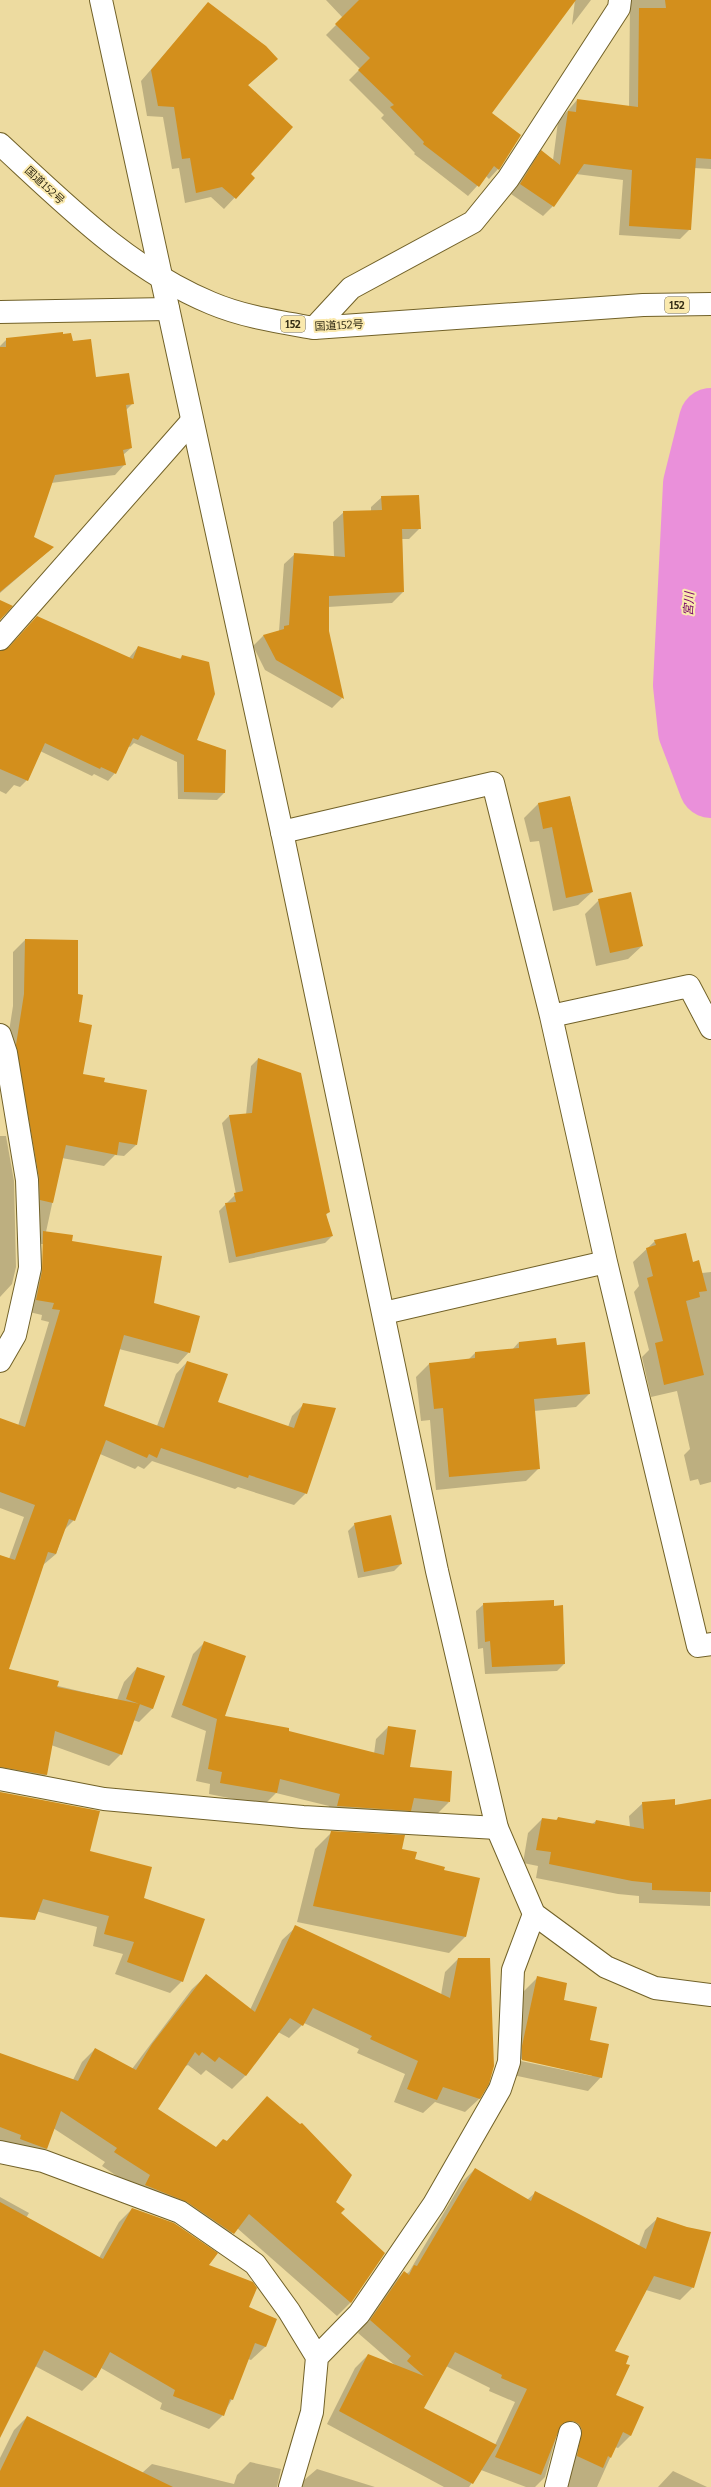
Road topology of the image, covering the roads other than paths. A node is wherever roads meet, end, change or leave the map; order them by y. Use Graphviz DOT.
graph roads {
  1 [pos="101,0"];
  2 [pos="620,0"];
  3 [pos="0,144"];
  4 [pos="160,278"];
  5 [pos="711,304"];
  6 [pos="168,309"];
  7 [pos="0,312"];
  8 [pos="314,328"];
  9 [pos="192,421"];
  10 [pos="0,639"];
  11 [pos="282,832"];
  12 [pos="551,1016"];
  13 [pos="711,1028"];
  14 [pos="0,1035"];
  15 [pos="606,1262"];
  16 [pos="384,1313"];
  17 [pos="0,1361"];
  18 [pos="711,1644"];
  19 [pos="0,1779"];
  20 [pos="497,1828"];
  21 [pos="534,1914"];
  22 [pos="711,1995"];
  23 [pos="0,2152"];
  24 [pos="317,2357"];
  25 [pos="570,2433"];
  26 [pos="290,2487"];
  27 [pos="556,2487"];
  1 -- 4 [label="main road"];
  2 -- 8 [label="main road"];
  3 -- 4 [label="main road, 国道152号 / 152"];
  4 -- 6 [label="main road"];
  4 -- 8 [label="main road, 国道152号 / 152"];
  5 -- 8 [label="main road, 国道152号 / 152"];
  6 -- 7 [label="main road"];
  6 -- 9 [label="main road"];
  9 -- 10 [label="main road"];
  9 -- 11 [label="main road"];
  11 -- 12 [label="main road"];
  11 -- 16 [label="main road"];
  12 -- 13 [label="main road"];
  12 -- 15 [label="main road"];
  14 -- 17 [label="main road"];
  15 -- 16 [label="main road"];
  15 -- 18 [label="main road"];
  16 -- 20 [label="main road"];
  19 -- 20 [label="main road"];
  20 -- 21 [label="main road"];
  21 -- 22 [label="main road"];
  21 -- 24 [label="main road"];
  23 -- 24 [label="main road"];
  24 -- 26 [label="main road"];
  25 -- 27 [label="main road"];
}
